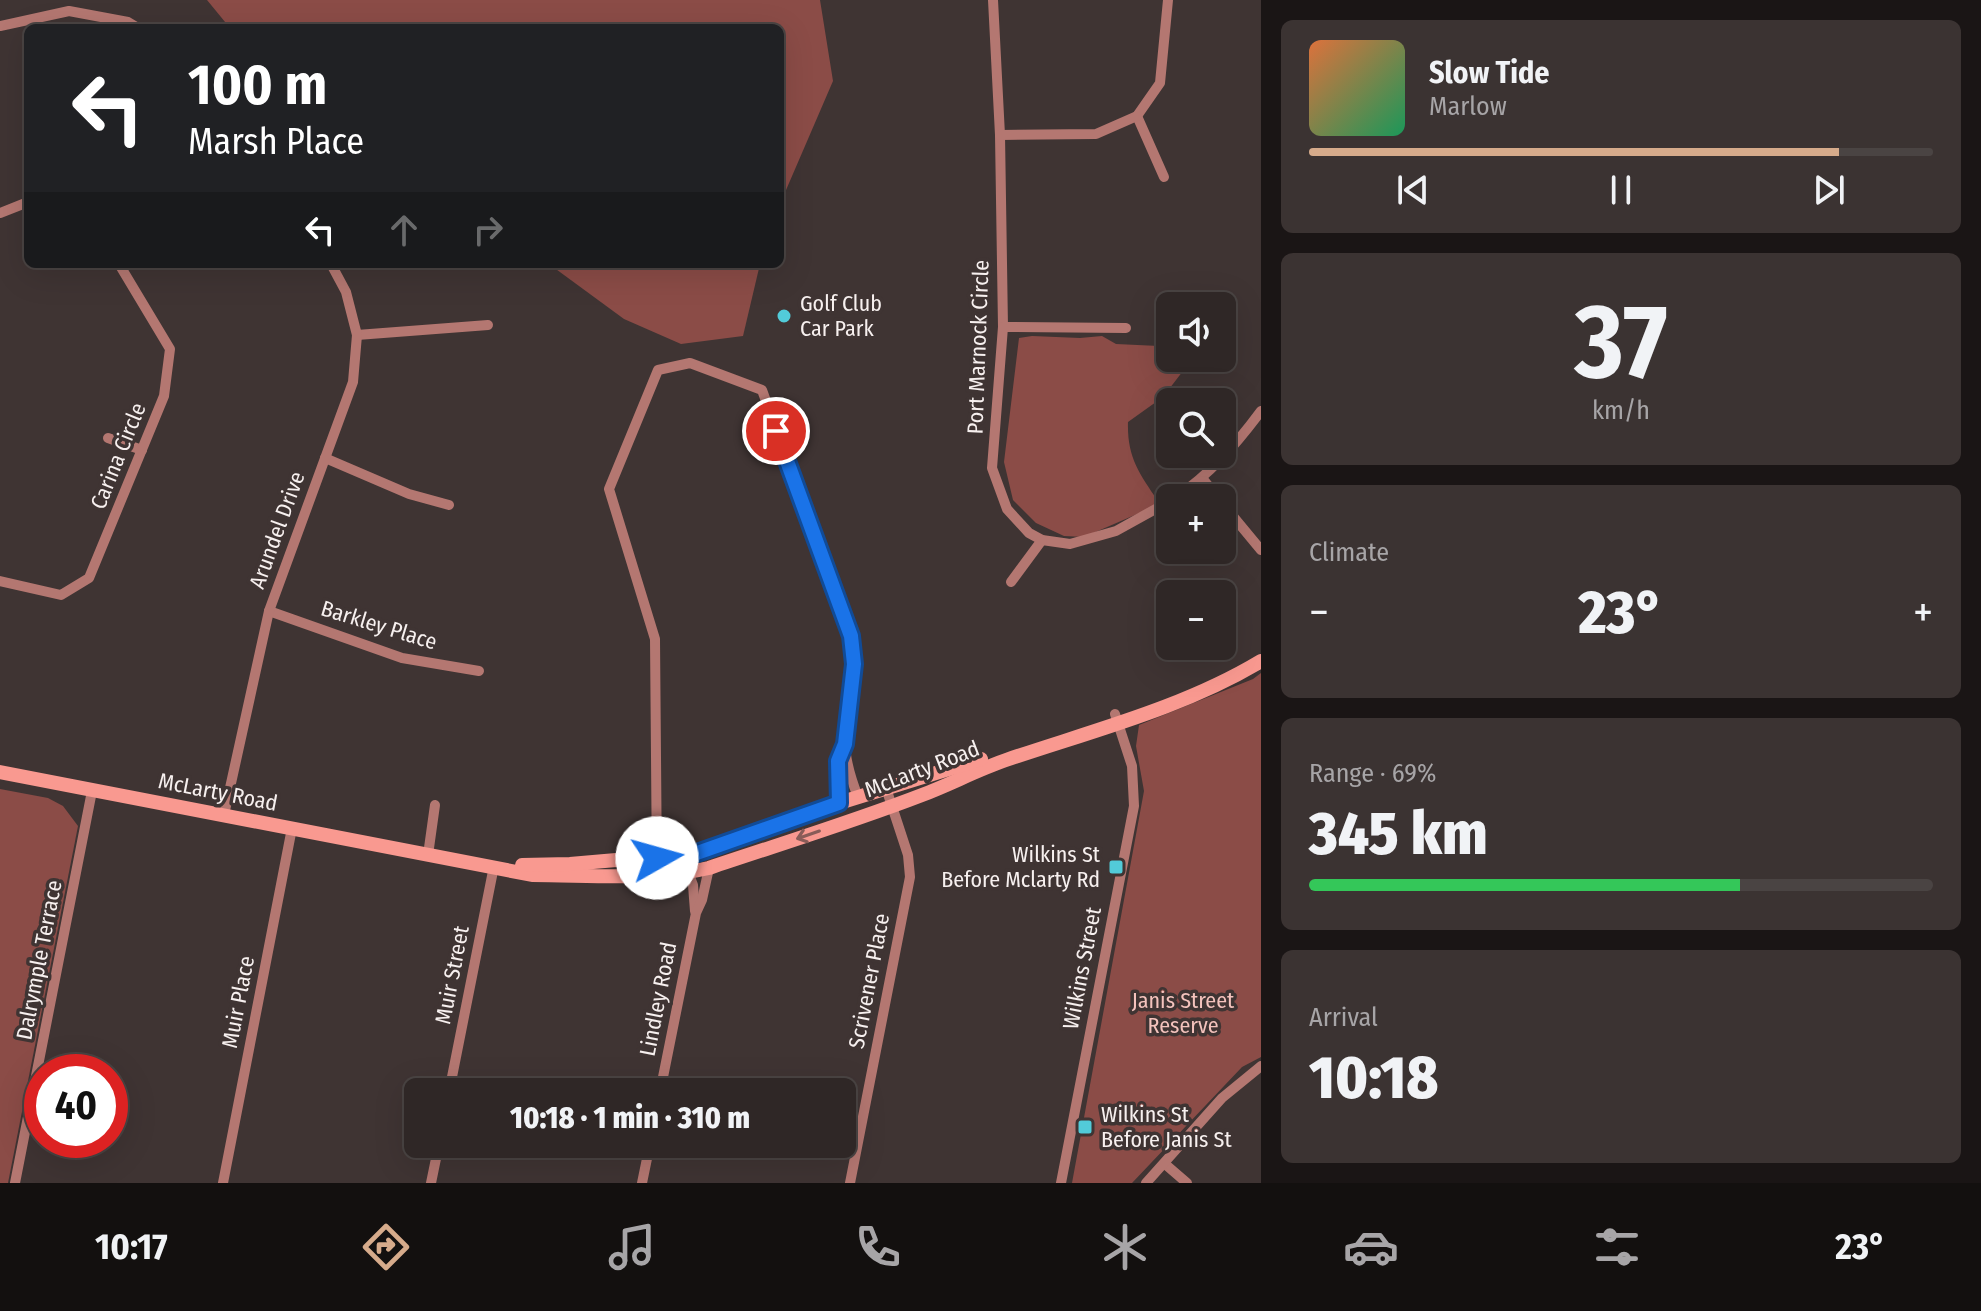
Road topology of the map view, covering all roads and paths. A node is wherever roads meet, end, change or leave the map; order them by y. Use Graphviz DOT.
graph roads {
  1 [pos="993,0"];
  2 [pos="1168,0"];
  3 [pos="131,24"];
  4 [pos="0,26"];
  5 [pos="1137,116"];
  6 [pos="1000,135"];
  7 [pos="1164,177"];
  8 [pos="24,204"];
  9 [pos="0,213"];
  10 [pos="121,268"];
  11 [pos="333,268"];
  12 [pos="488,325"];
  13 [pos="1003,327"];
  14 [pos="1126,328"];
  15 [pos="357,335"];
  16 [pos="1261,411"];
  17 [pos="108,438"];
  18 [pos="142,450"];
  19 [pos="325,458"];
  20 [pos="1203,479"];
  21 [pos="1196,484"];
  22 [pos="1207,484"];
  23 [pos="449,505"];
  24 [pos="1156,509"];
  25 [pos="1236,520"];
  26 [pos="1042,540"];
  27 [pos="1261,550"];
  28 [pos="0,581"];
  29 [pos="1011,582"];
  30 [pos="269,611"];
  31 [pos="1261,651"];
  32 [pos="1261,661"];
  33 [pos="479,671"];
  34 [pos="1116,718"];
  35 [pos="845,744"];
  36 [pos="0,772"];
  37 [pos="886,788"];
  38 [pos="92,791"];
  39 [pos="848,800"];
  40 [pos="435,805"];
  41 [pos="892,806"];
  42 [pos="224,815"];
  43 [pos="853,819"];
  44 [pos="292,828"];
  45 [pos="697,853"];
  46 [pos="428,855"];
  47 [pos="657,858"];
  48 [pos="494,866"];
  49 [pos="698,870"];
  50 [pos="657,874"];
  51 [pos="696,913"];
  52 [pos="1261,1066"];
  53 [pos="452,1078"];
  54 [pos="663,1078"];
  55 [pos="436,1158"];
  56 [pos="647,1158"];
  57 [pos="1165,1164"];
  58 [pos="15,1183"];
  59 [pos="223,1183"];
  60 [pos="431,1183"];
  61 [pos="642,1183"];
  62 [pos="850,1183"];
  63 [pos="1061,1183"];
  64 [pos="1146,1183"];
  65 [pos="1187,1183"];
  1 -- 6 [label="street, Port Marnock Circle"];
  2 -- 5 [label="street"];
  3 -- 4 [label="street"];
  5 -- 6 [label="street"];
  5 -- 7 [label="street"];
  6 -- 13 [label="street, Port Marnock Circle"];
  8 -- 9 [label="street"];
  10 -- 18 [label="street, Carina Circle"];
  11 -- 15 [label="street, Arundel Drive"];
  12 -- 15 [label="street"];
  13 -- 14 [label="street"];
  13 -- 26 [label="street, Port Marnock Circle"];
  15 -- 19 [label="street, Arundel Drive"];
  16 -- 20 [label="street"];
  17 -- 18 [label="street"];
  18 -- 28 [label="street, Carina Circle"];
  19 -- 23 [label="street"];
  19 -- 30 [label="street, Arundel Drive"];
  20 -- 21 [label="street"];
  20 -- 22 [label="street"];
  24 -- 26 [label="street"];
  25 -- 27 [label="street"];
  26 -- 29 [label="street"];
  30 -- 33 [label="street, Barkley Place"];
  30 -- 42 [label="street, Arundel Drive"];
  31 -- 34 [label="street, McLarty Road"];
  32 -- 34 [label="street, McLarty Road"];
  34 -- 37 [label="street, McLarty Road"];
  34 -- 41 [label="street, McLarty Road"];
  34 -- 63 [label="street, Wilkins Street"];
  35 -- 39 [label="street"];
  35 -- 39 [label="street"];
  35 -- 47 [label="street"];
  36 -- 38 [label="street, McLarty Road"];
  37 -- 39 [label="street, McLarty Road"];
  37 -- 41 [label="street, Scrivener Place"];
  38 -- 42 [label="street, McLarty Road"];
  38 -- 58 [label="street, Dalrymple Terrace"];
  39 -- 43 [label="street"];
  39 -- 45 [label="street, McLarty Road"];
  40 -- 46 [label="street"];
  41 -- 43 [label="street, McLarty Road"];
  41 -- 62 [label="street, Scrivener Place"];
  42 -- 44 [label="street, McLarty Road"];
  43 -- 49 [label="street, McLarty Road, one-way"];
  44 -- 46 [label="street, McLarty Road"];
  44 -- 59 [label="street, Muir Place"];
  45 -- 47 [label="street, McLarty Road"];
  45 -- 49 [label="street"];
  46 -- 48 [label="street, McLarty Road"];
  47 -- 48 [label="street, McLarty Road"];
  47 -- 50 [label="street"];
  48 -- 50 [label="street, McLarty Road"];
  48 -- 53 [label="street, Muir Street"];
  49 -- 50 [label="street, McLarty Road"];
  49 -- 51 [label="street, Lindley Road"];
  49 -- 51 [label="street, Lindley Road"];
  51 -- 54 [label="street, Lindley Road"];
  52 -- 57 [label="street"];
  55 -- 60 [label="street"];
  56 -- 61 [label="street"];
  57 -- 64 [label="street"];
  57 -- 65 [label="street"];
}
